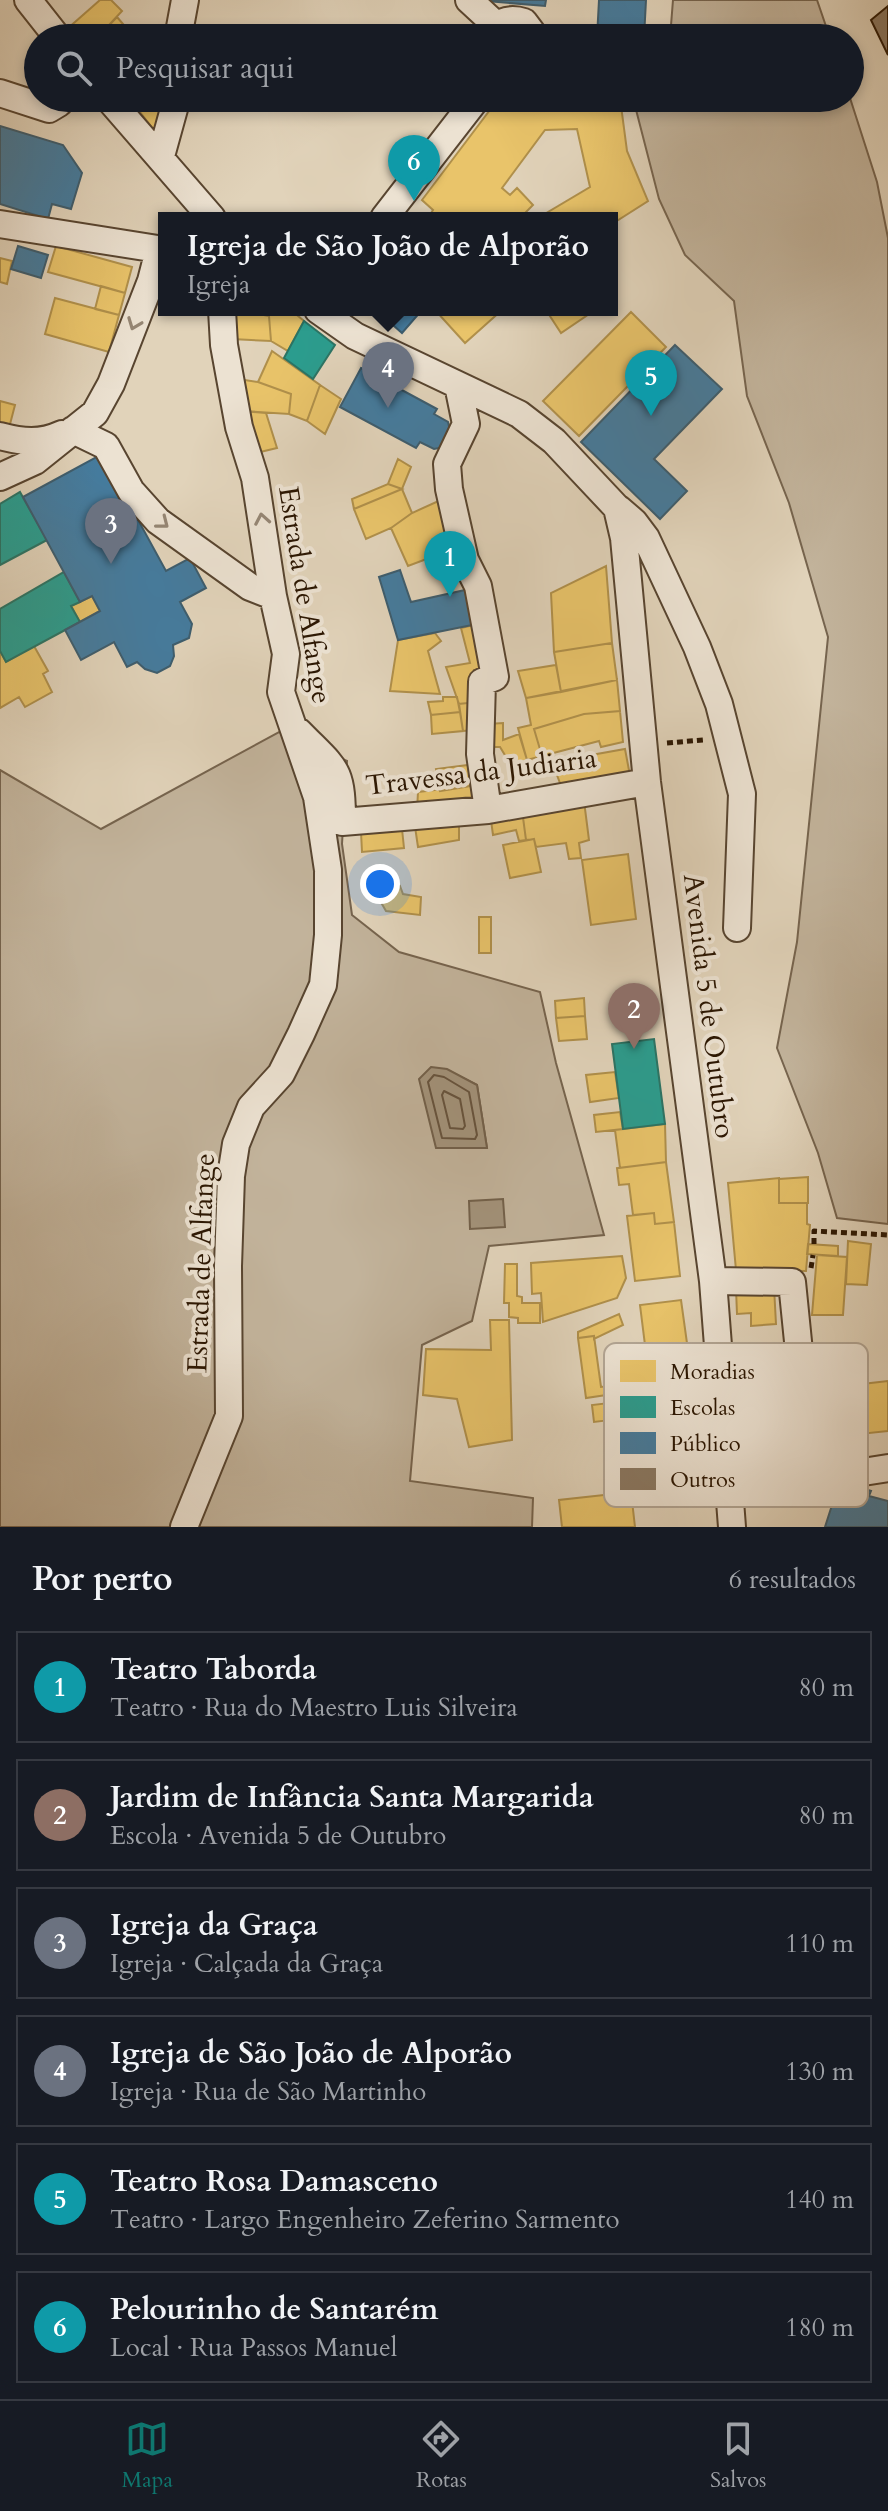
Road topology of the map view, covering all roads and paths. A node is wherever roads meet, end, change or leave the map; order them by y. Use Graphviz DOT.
graph roads {
  1 [pos="28,0"];
  2 [pos="185,0"];
  3 [pos="469,0"];
  4 [pos="47,24"];
  5 [pos="181,24"];
  6 [pos="487,24"];
  7 [pos="503,24"];
  8 [pos="526,24"];
  9 [pos="0,93"];
  10 [pos="24,101"];
  11 [pos="121,112"];
  12 [pos="173,112"];
  13 [pos="466,112"];
  14 [pos="161,156"];
  15 [pos="206,212"];
  16 [pos="389,212"];
  17 [pos="0,224"];
  18 [pos="158,250"];
  19 [pos="158,259"];
  20 [pos="222,316"];
  21 [pos="327,316"];
  22 [pos="458,385"];
  23 [pos="73,430"];
  24 [pos="0,436"];
  25 [pos="0,477"];
  26 [pos="617,508"];
  27 [pos="273,596"];
  28 [pos="293,726"];
  29 [pos="709,739"];
  30 [pos="676,742"];
  31 [pos="647,782"];
  32 [pos="488,810"];
  33 [pos="737,928"];
  34 [pos="888,1235"];
  35 [pos="814,1244"];
  36 [pos="713,1281"];
  37 [pos="717,1343"];
  38 [pos="798,1343"];
  39 [pos="888,1468"];
  40 [pos="868,1471"];
  41 [pos="730,1507"];
  42 [pos="184,1527"];
  43 [pos="732,1527"];
  1 -- 4 [label="street"];
  2 -- 5 [label="street"];
  3 -- 6 [label="street"];
  7 -- 8 [label="street"];
  9 -- 10 [label="street"];
  11 -- 14 [label="street"];
  12 -- 14 [label="street"];
  13 -- 16 [label="street"];
  14 -- 15 [label="street"];
  17 -- 18 [label="street"];
  19 -- 23 [label="street, one-way"];
  27 -- 20 [label="street, Estrada de Alfange, one-way"];
  21 -- 22 [label="street"];
  22 -- 26 [label="street"];
  22 -- 32 [label="street"];
  23 -- 24 [label="street"];
  23 -- 25 [label="street"];
  23 -- 27 [label="street, one-way"];
  26 -- 31 [label="street, Avenida 5 de Outubro"];
  26 -- 33 [label="street"];
  27 -- 28 [label="street, Estrada de Alfange"];
  28 -- 32 [label="street, Travessa da Judiaria"];
  28 -- 42 [label="street, Estrada de Alfange"];
  29 -- 30 [label="path"];
  31 -- 32 [label="street, Travessa da Judiaria"];
  31 -- 36 [label="street, Avenida 5 de Outubro"];
  34 -- 35 [label="path"];
  36 -- 37 [label="street, Avenida 5 de Outubro"];
  36 -- 38 [label="street"];
  39 -- 40 [label="street"];
  41 -- 43 [label="street, Avenida 5 de Outubro"];
}
